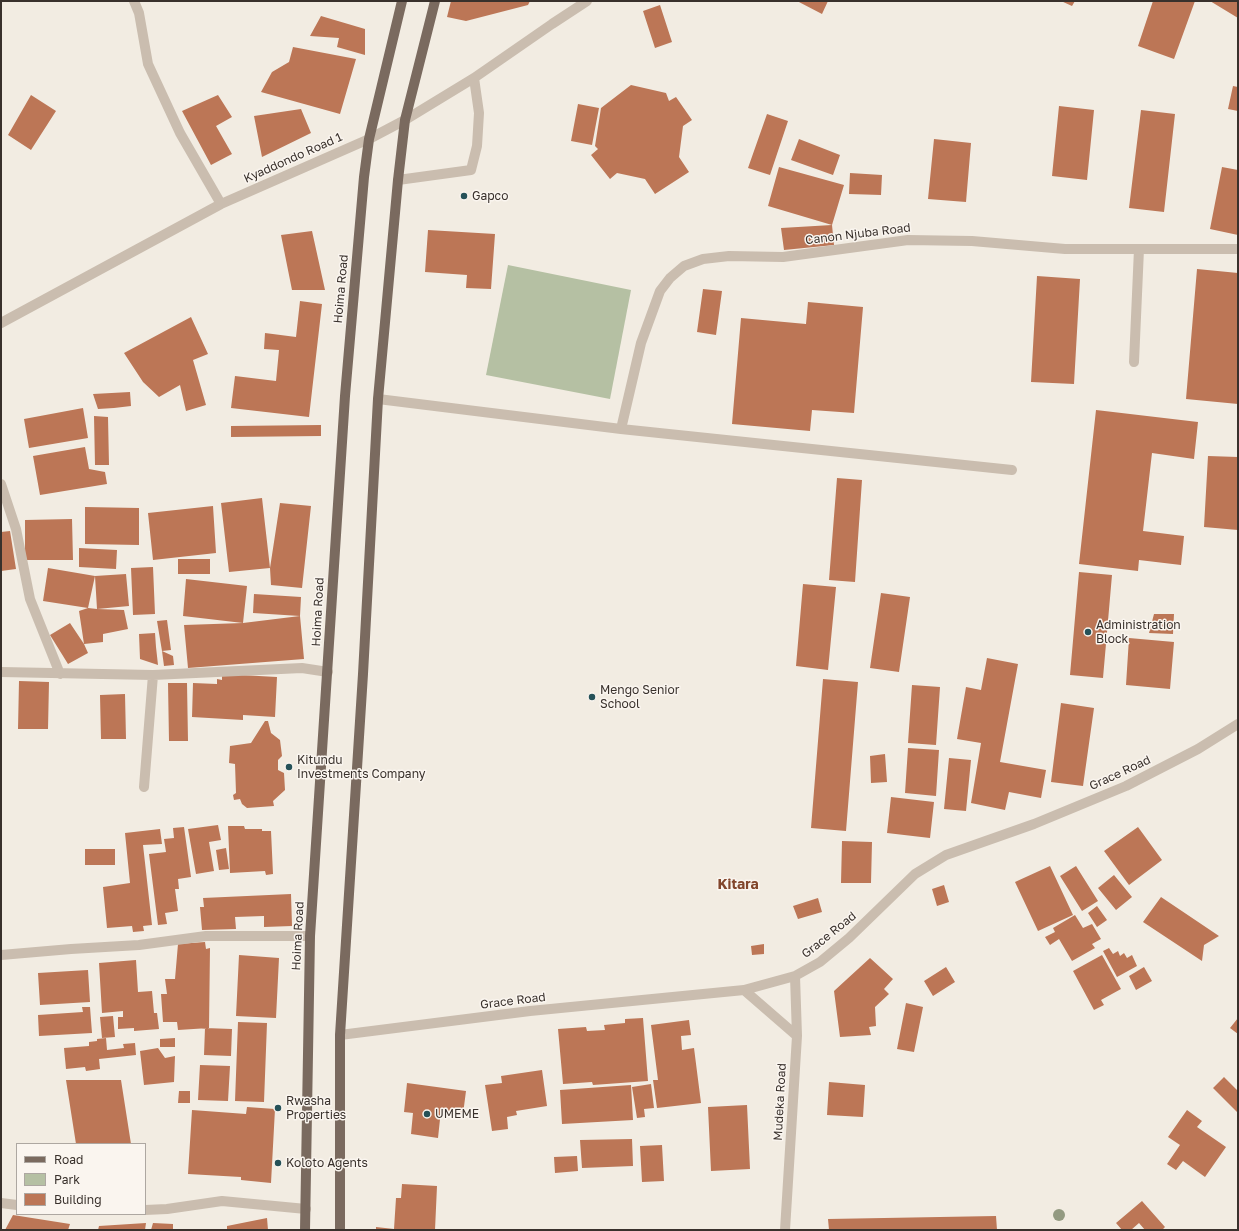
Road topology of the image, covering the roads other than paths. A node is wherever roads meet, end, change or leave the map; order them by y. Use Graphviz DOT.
graph roads {
  1 [pos="134,1"];
  2 [pos="402,1"];
  3 [pos="435,1"];
  4 [pos="587,1"];
  5 [pos="474,78"];
  6 [pos="405,120"];
  7 [pos="369,139"];
  8 [pos="398,180"];
  9 [pos="221,204"];
  10 [pos="1139,249"];
  11 [pos="1238,249"];
  12 [pos="1,323"];
  13 [pos="1134,362"];
  14 [pos="378,399"];
  15 [pos="621,428"];
  16 [pos="1012,470"];
  17 [pos="1,484"];
  18 [pos="1,672"];
  19 [pos="328,672"];
  20 [pos="60,674"];
  21 [pos="153,675"];
  22 [pos="1238,724"];
  23 [pos="144,787"];
  24 [pos="310,936"];
  25 [pos="1,955"];
  26 [pos="795,976"];
  27 [pos="744,990"];
  28 [pos="340,1035"];
  29 [pos="797,1036"];
  30 [pos="1,1203"];
  31 [pos="16,1205"];
  32 [pos="306,1209"];
  33 [pos="146,1210"];
  34 [pos="306,1230"];
  35 [pos="340,1230"];
  36 [pos="785,1230"];
  1 -- 9 [label="street"];
  2 -- 7 [label="main road, Hoima Road"];
  3 -- 6 [label="main road"];
  4 -- 5 [label="street, Kyaddondo Road 1"];
  5 -- 6 [label="street, Kyaddondo Road 1"];
  5 -- 8 [label="street"];
  6 -- 7 [label="street, Kyaddondo Road 1"];
  6 -- 8 [label="main road"];
  7 -- 9 [label="street, Kyaddondo Road 1"];
  7 -- 19 [label="main road, Hoima Road"];
  8 -- 14 [label="main road"];
  9 -- 12 [label="street, Kyaddondo Road 1"];
  10 -- 11 [label="street, Canon Njuba Road"];
  10 -- 13 [label="street"];
  10 -- 15 [label="street, Canon Njuba Road"];
  14 -- 15 [label="street"];
  14 -- 28 [label="main road"];
  15 -- 16 [label="street"];
  17 -- 20 [label="street"];
  18 -- 20 [label="street"];
  19 -- 21 [label="street"];
  19 -- 24 [label="main road, Hoima Road"];
  20 -- 21 [label="street"];
  21 -- 23 [label="street"];
  22 -- 26 [label="street, Grace Road"];
  24 -- 25 [label="street"];
  24 -- 32 [label="main road, Hoima Road"];
  26 -- 27 [label="street, Grace Road"];
  26 -- 29 [label="street, Mudeka Road"];
  27 -- 28 [label="street, Grace Road"];
  27 -- 29 [label="street"];
  28 -- 35 [label="main road"];
  29 -- 36 [label="street, Mudeka Road"];
  30 -- 31 [label="street"];
  32 -- 33 [label="street"];
  32 -- 34 [label="main road, Hoima Road"];
}
